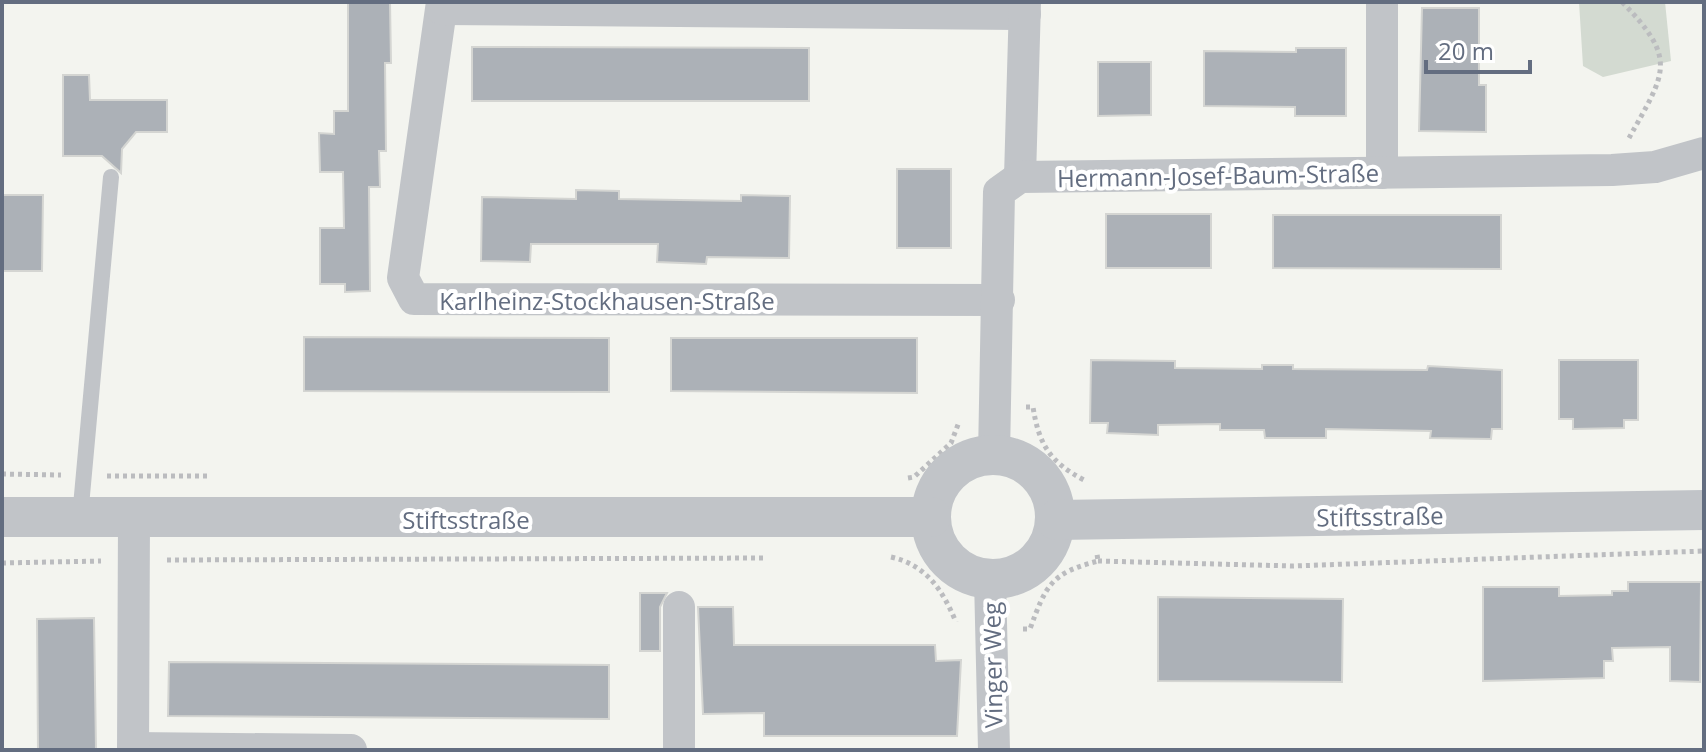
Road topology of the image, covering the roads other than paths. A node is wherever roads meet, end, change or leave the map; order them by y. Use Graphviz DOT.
graph roads {
  1 [pos="1382,2"];
  2 [pos="442,6"];
  3 [pos="1025,8"];
  4 [pos="1704,153"];
  5 [pos="1382,173"];
  6 [pos="111,177"];
  7 [pos="1020,177"];
  8 [pos="999,300"];
  9 [pos="994,456"];
  10 [pos="1704,510"];
  11 [pos="2,517"];
  12 [pos="931,517"];
  13 [pos="79,518"];
  14 [pos="134,519"];
  15 [pos="1056,520"];
  16 [pos="990,579"];
  17 [pos="679,607"];
  18 [pos="133,749"];
  19 [pos="351,750"];
  20 [pos="679,750"];
  21 [pos="994,750"];
  1 -- 5 [label="street"];
  2 -- 3 [label="street, Karlheinz-Stockhausen-Straße"];
  2 -- 8 [label="street, Karlheinz-Stockhausen-Straße"];
  3 -- 7 [label="street, Karlheinz-Stockhausen-Straße"];
  4 -- 5 [label="street, Hermann-Josef-Baum-Straße"];
  5 -- 7 [label="street, Hermann-Josef-Baum-Straße"];
  6 -- 13 [label="lane"];
  7 -- 8 [label="street"];
  8 -- 9 [label="street"];
  9 -- 12 [label="street"];
  9 -- 15 [label="street"];
  10 -- 15 [label="street, Stiftsstraße"];
  11 -- 13 [label="street, Stiftsstraße"];
  12 -- 14 [label="street, Stiftsstraße"];
  12 -- 16 [label="street"];
  13 -- 14 [label="street, Stiftsstraße"];
  14 -- 18 [label="street"];
  15 -- 16 [label="street"];
  16 -- 21 [label="street, Vinger Weg"];
  17 -- 20 [label="street"];
  18 -- 19 [label="street"];
}
